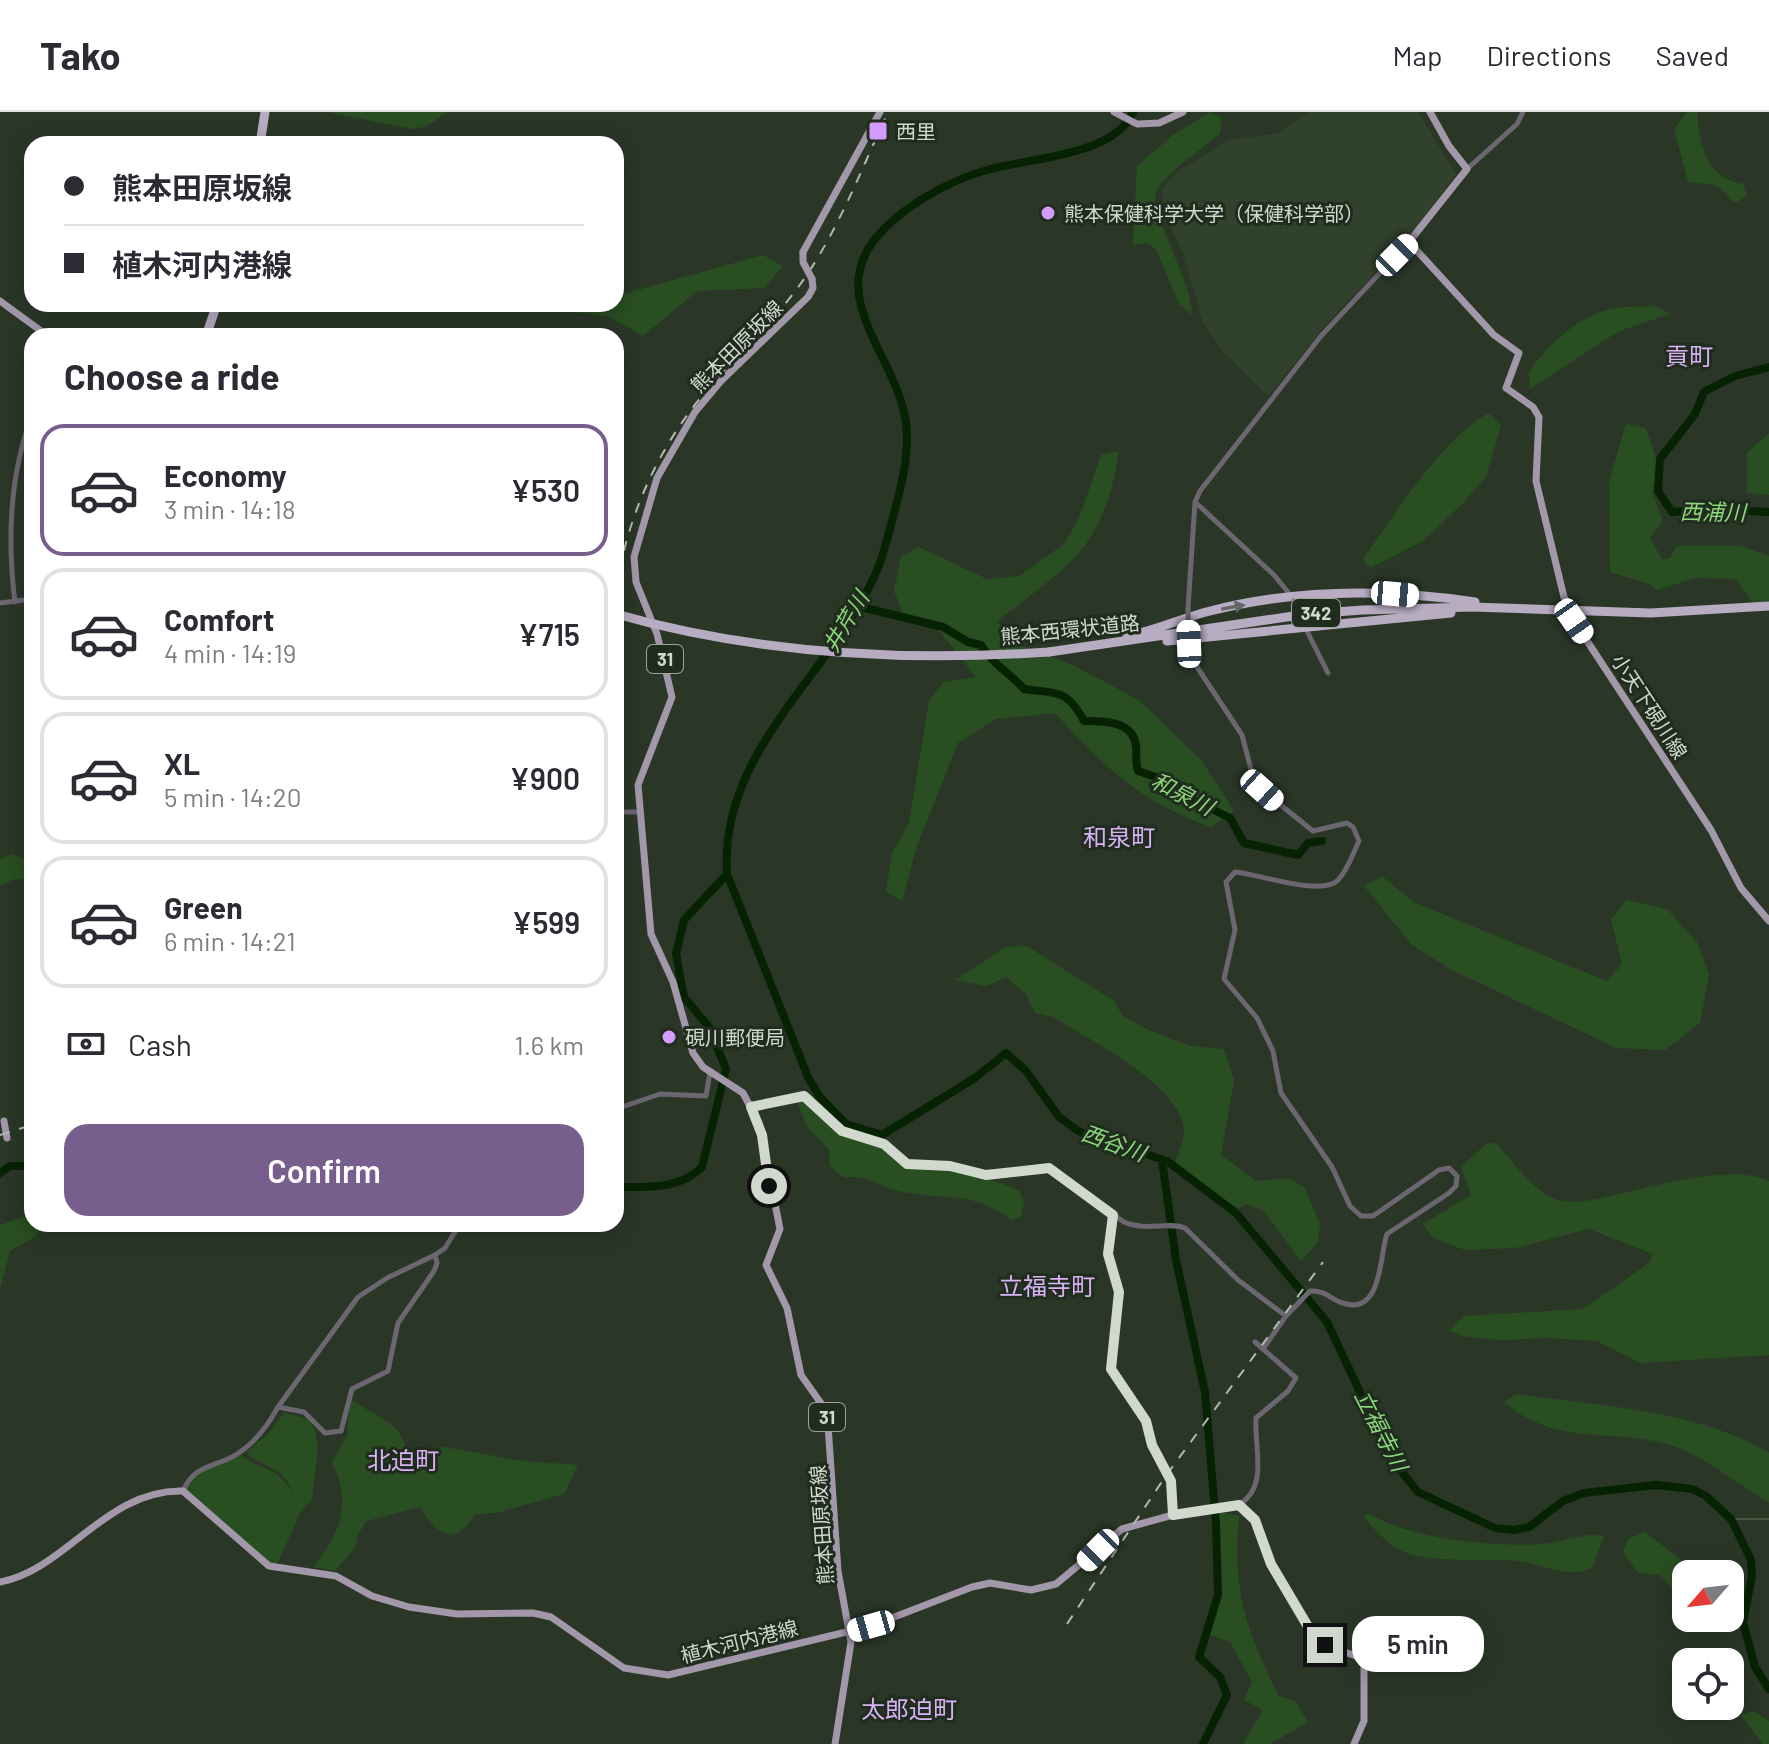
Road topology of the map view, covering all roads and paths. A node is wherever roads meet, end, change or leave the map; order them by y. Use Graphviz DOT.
graph roads {
  1 [pos="265,112"];
  2 [pos="880,112"];
  3 [pos="1183,112"];
  4 [pos="1430,112"];
  5 [pos="1523,112"];
  6 [pos="1115,113"];
  7 [pos="261,136"];
  8 [pos="1467,169"];
  9 [pos="1409,242"];
  10 [pos="0,301"];
  11 [pos="37,328"];
  12 [pos="24,438"];
  13 [pos="1195,502"];
  14 [pos="1293,599"];
  15 [pos="24,600"];
  16 [pos="15,602"];
  17 [pos="0,603"];
  18 [pos="1768,606"];
  19 [pos="1506,608"];
  20 [pos="1528,609"];
  21 [pos="624,616"];
  22 [pos="1304,627"];
  23 [pos="1128,642"];
  24 [pos="1049,652"];
  25 [pos="1328,673"];
  26 [pos="624,812"];
  27 [pos="639,812"];
  28 [pos="1769,921"];
  29 [pos="710,1072"];
  30 [pos="624,1106"];
  31 [pos="751,1107"];
  32 [pos="4,1121"];
  33 [pos="7,1138"];
  34 [pos="1113,1215"];
  35 [pos="455,1232"];
  36 [pos="435,1255"];
  37 [pos="1286,1316"];
  38 [pos="1255,1342"];
  39 [pos="1263,1349"];
  40 [pos="278,1407"];
  41 [pos="183,1491"];
  42 [pos="1239,1505"];
  43 [pos="1173,1515"];
  44 [pos="0,1582"];
  45 [pos="849,1633"];
  46 [pos="835,1744"];
  47 [pos="1354,1744"];
  1 -- 7 [label="highway"];
  2 -- 27 [label="main road, 熊本田原坂線 / 31, bridge"];
  3 -- 6 [label="main road"];
  4 -- 8 [label="main road"];
  5 -- 8 [label="street"];
  8 -- 9 [label="main road"];
  9 -- 13 [label="street"];
  9 -- 28 [label="main road, 小天下硯川線, bridge"];
  10 -- 11 [label="main road"];
  12 -- 16 [label="street"];
  13 -- 14 [label="street"];
  13 -- 37 [label="street, bridge"];
  14 -- 19 [label="highway"];
  14 -- 22 [label="street, bridge"];
  24 -- 14 [label="highway, one-way"];
  15 -- 16 [label="street"];
  16 -- 17 [label="street"];
  18 -- 20 [label="highway, 熊本西環状道路 / 342"];
  19 -- 20 [label="highway, 熊本西環状道路 / 342"];
  19 -- 23 [label="highway, 熊本西環状道路 / 342"];
  20 -- 22 [label="highway"];
  21 -- 24 [label="highway, 熊本西環状道路 / 342, bridge"];
  22 -- 23 [label="highway"];
  22 -- 25 [label="street"];
  23 -- 24 [label="highway, 熊本西環状道路 / 342"];
  26 -- 27 [label="street"];
  27 -- 29 [label="main road, 熊本田原坂線 / 31"];
  29 -- 30 [label="street"];
  29 -- 31 [label="main road, 熊本田原坂線 / 31"];
  31 -- 34 [label="street"];
  31 -- 45 [label="main road, 熊本田原坂線 / 31"];
  32 -- 33 [label="main road"];
  34 -- 37 [label="street"];
  34 -- 43 [label="street"];
  35 -- 36 [label="street"];
  36 -- 40 [label="street"];
  36 -- 40 [label="street"];
  37 -- 39 [label="street"];
  38 -- 39 [label="street"];
  39 -- 42 [label="street"];
  40 -- 41 [label="street"];
  41 -- 44 [label="main road"];
  41 -- 45 [label="main road, 植木河内港線"];
  42 -- 43 [label="main road, 植木河内港線"];
  42 -- 47 [label="main road"];
  43 -- 45 [label="main road, 植木河内港線"];
  45 -- 46 [label="main road, 熊本田原坂線 / 31"];
}
